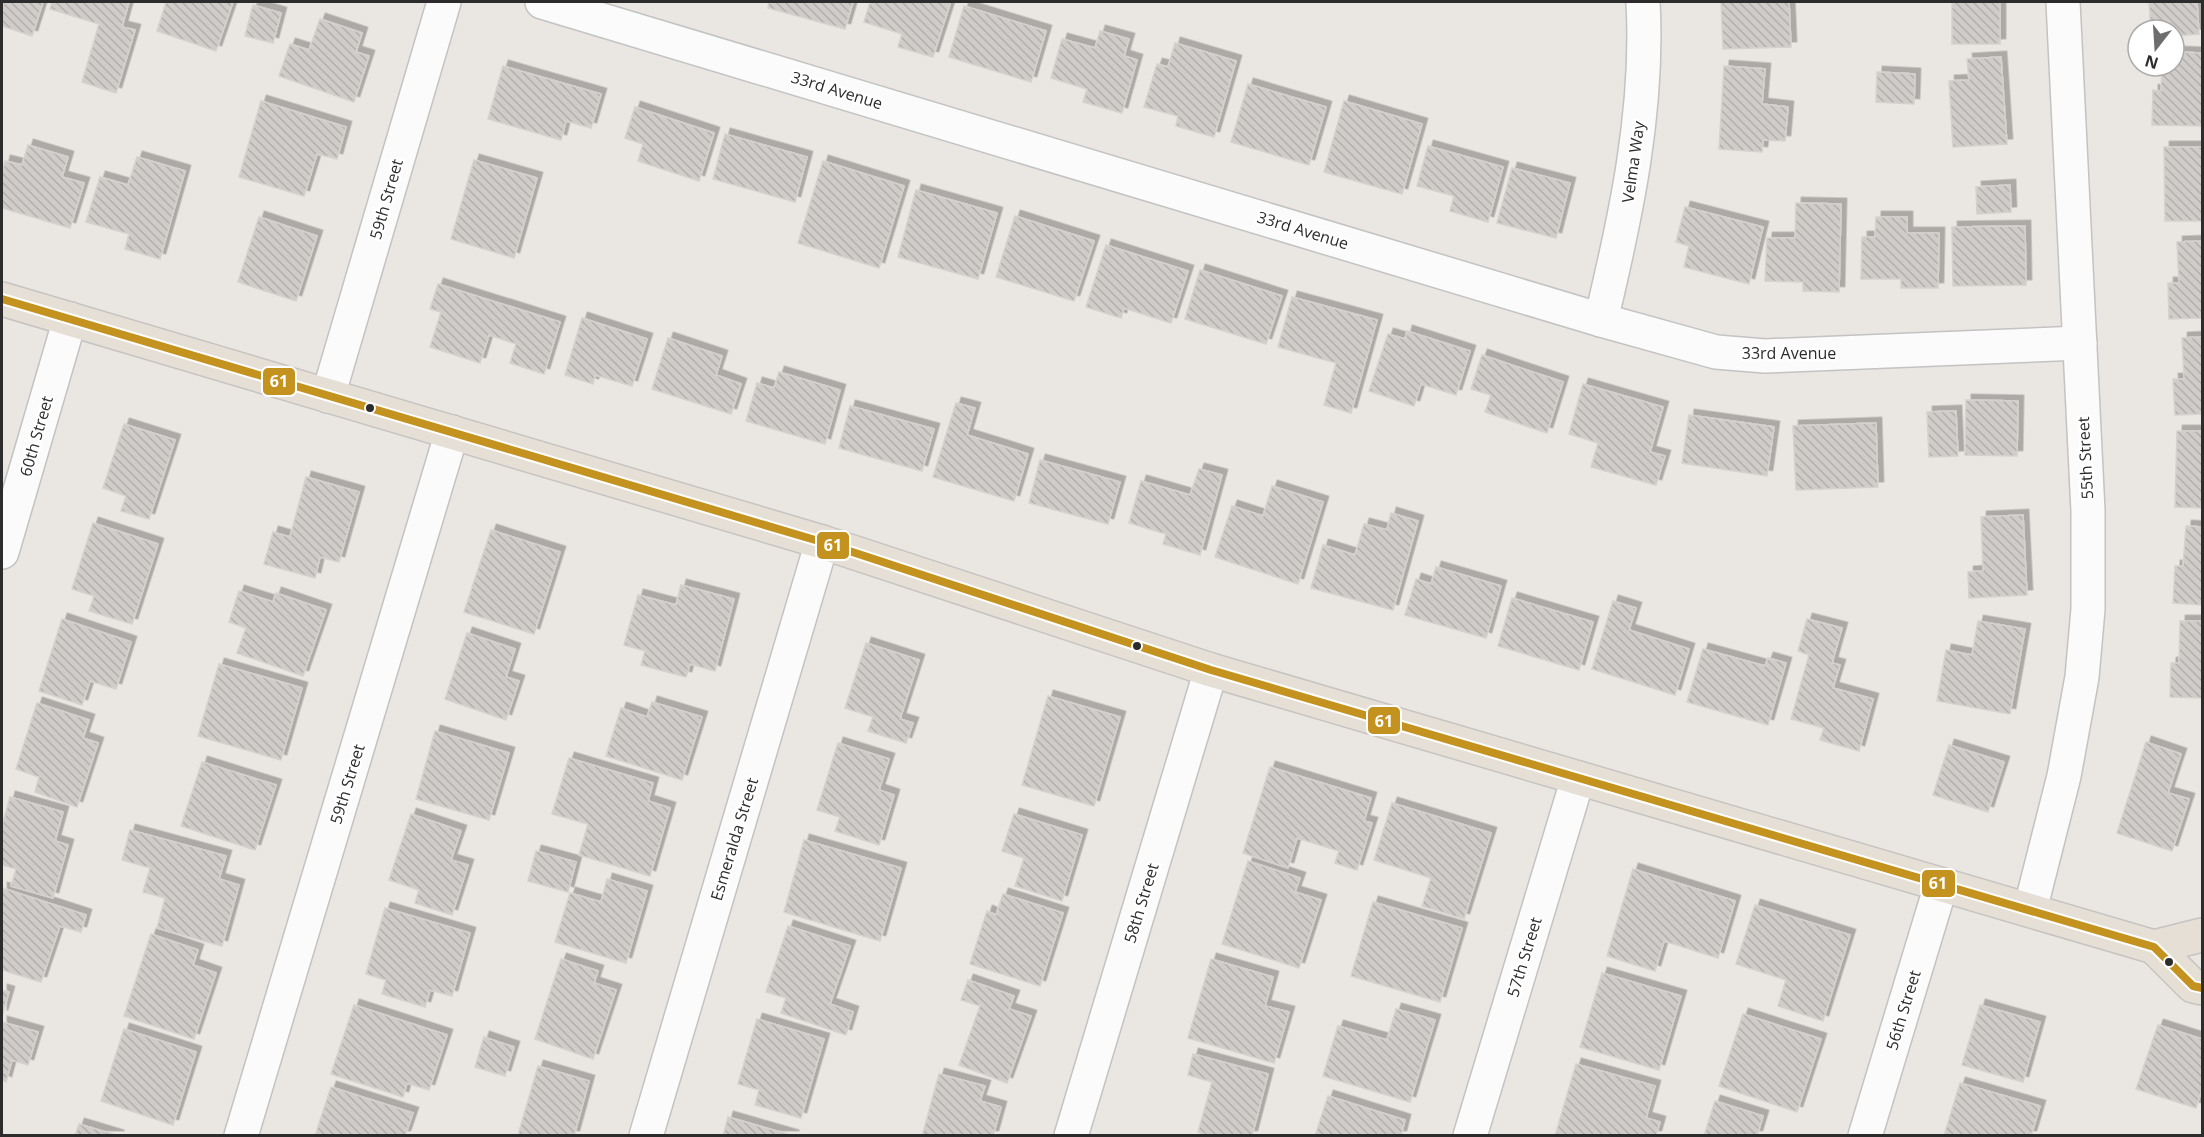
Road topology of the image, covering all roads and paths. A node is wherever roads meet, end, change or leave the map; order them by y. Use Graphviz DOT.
graph roads {
  1 [pos="444,2"];
  2 [pos="542,2"];
  3 [pos="1643,2"];
  4 [pos="2063,2"];
  5 [pos="2,299"];
  6 [pos="70,319"];
  7 [pos="1601,320"];
  8 [pos="2080,343"];
  9 [pos="328,396"];
  10 [pos="452,432"];
  11 [pos="822,542"];
  12 [pos="2,552"];
  13 [pos="1211,670"];
  14 [pos="1578,778"];
  15 [pos="1941,885"];
  16 [pos="2030,910"];
  17 [pos="2202,935"];
  18 [pos="2154,947"];
  19 [pos="2202,988"];
  20 [pos="241,1136"];
  21 [pos="646,1136"];
  22 [pos="1071,1136"];
  23 [pos="1470,1136"];
  24 [pos="1865,1136"];
  1 -- 9 [label="street, 59th Street"];
  2 -- 7 [label="street, 33rd Avenue"];
  3 -- 7 [label="street, Velma Way"];
  4 -- 8 [label="street, 55th Street"];
  5 -- 6 [label="main road"];
  6 -- 9 [label="main road"];
  6 -- 12 [label="street, 60th Street"];
  7 -- 8 [label="street, 33rd Avenue"];
  8 -- 16 [label="street, 55th Street"];
  9 -- 10 [label="main road"];
  10 -- 11 [label="main road"];
  10 -- 20 [label="street, 59th Street"];
  11 -- 13 [label="main road"];
  11 -- 21 [label="street, Esmeralda Street"];
  13 -- 14 [label="main road"];
  13 -- 22 [label="street, 58th Street"];
  14 -- 15 [label="main road"];
  14 -- 23 [label="street, 57th Street"];
  15 -- 16 [label="main road"];
  15 -- 24 [label="street, 56th Street"];
  16 -- 18 [label="main road"];
  17 -- 18 [label="main road"];
  18 -- 19 [label="main road"];
}
